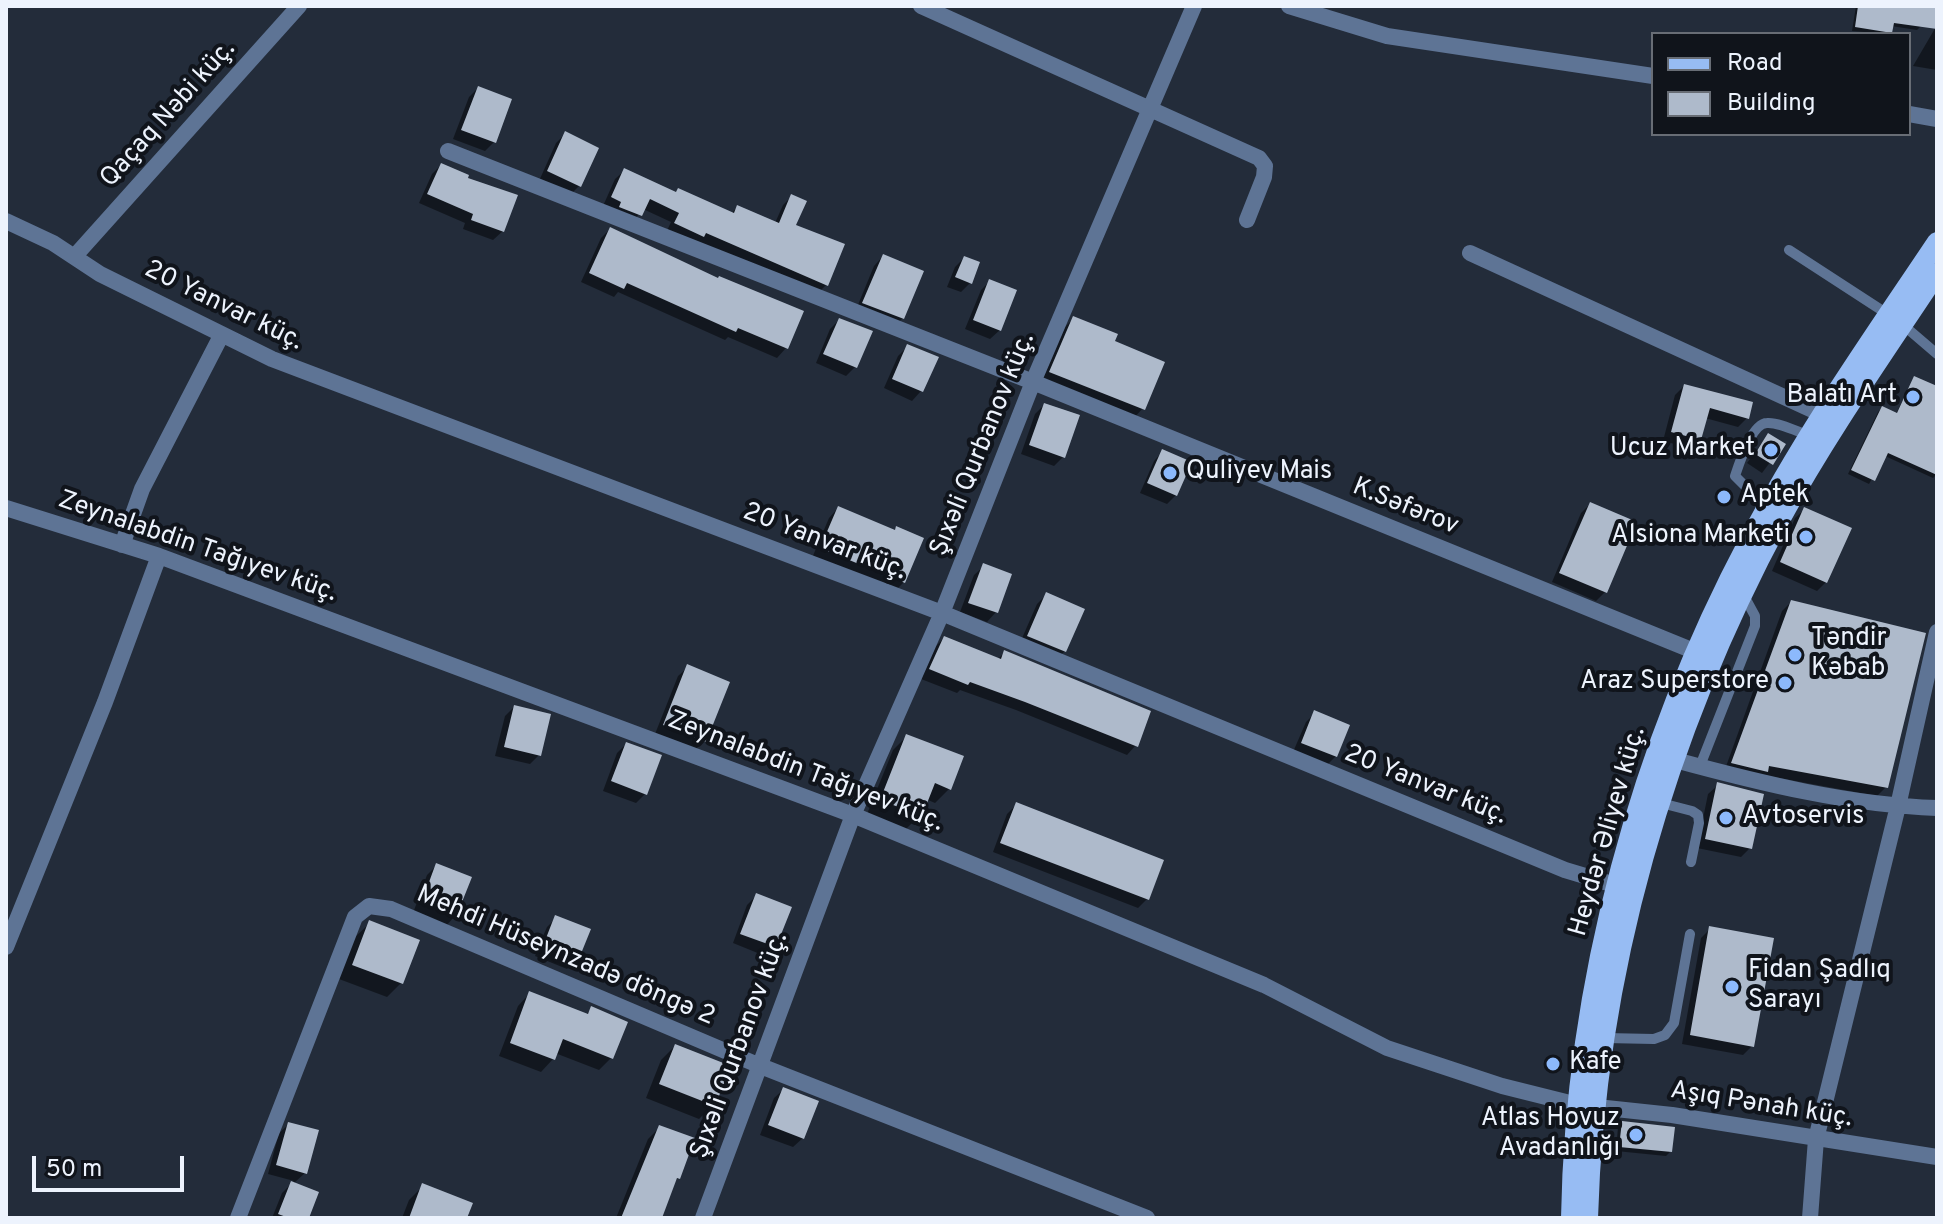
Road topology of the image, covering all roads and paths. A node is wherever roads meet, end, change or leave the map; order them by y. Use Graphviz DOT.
graph roads {
  1 [pos="299,6"];
  2 [pos="921,6"];
  3 [pos="1194,6"];
  4 [pos="1289,6"];
  5 [pos="1651,76"];
  6 [pos="1149,108"];
  7 [pos="1911,114"];
  8 [pos="1937,119"];
  9 [pos="448,151"];
  10 [pos="1247,220"];
  11 [pos="6,221"];
  12 [pos="1937,242"];
  13 [pos="1789,250"];
  14 [pos="1470,253"];
  15 [pos="74,257"];
  16 [pos="1937,273"];
  17 [pos="1896,319"];
  18 [pos="221,336"];
  19 [pos="1937,354"];
  20 [pos="1033,382"];
  21 [pos="1832,419"];
  22 [pos="1810,436"];
  23 [pos="6,508"];
  24 [pos="1767,508"];
  25 [pos="122,545"];
  26 [pos="159,556"];
  27 [pos="1743,594"];
  28 [pos="942,613"];
  29 [pos="1937,632"];
  30 [pos="1706,656"];
  31 [pos="1675,760"];
  32 [pos="1700,766"];
  33 [pos="1661,803"];
  34 [pos="1898,806"];
  35 [pos="1937,808"];
  36 [pos="853,815"];
  37 [pos="1691,862"];
  38 [pos="1625,888"];
  39 [pos="1690,934"];
  40 [pos="6,947"];
  41 [pos="1605,1038"];
  42 [pos="758,1065"];
  43 [pos="1587,1106"];
  44 [pos="1816,1139"];
  45 [pos="1937,1157"];
  46 [pos="238,1218"];
  47 [pos="703,1218"];
  48 [pos="1147,1218"];
  49 [pos="1571,1218"];
  50 [pos="1588,1218"];
  51 [pos="1810,1218"];
  1 -- 15 [label="street, Qaçaq Nəbi küç."];
  2 -- 6 [label="street"];
  3 -- 6 [label="street, Şıxəli Qurbanov küç."];
  4 -- 5 [label="street"];
  6 -- 10 [label="street"];
  6 -- 20 [label="street, Şıxəli Qurbanov küç."];
  7 -- 8 [label="street"];
  9 -- 20 [label="street, K.Səfərov"];
  11 -- 15 [label="street, 20 Yanvar küç."];
  12 -- 17 [label="main road, Heydər Əliyev küç."];
  13 -- 17 [label="lane"];
  14 -- 21 [label="street"];
  15 -- 18 [label="street, 20 Yanvar küç."];
  16 -- 17 [label="main road, Heydər Əliyev küç."];
  17 -- 19 [label="lane"];
  17 -- 21 [label="main road, Heydər Əliyev küç."];
  18 -- 25 [label="street"];
  18 -- 28 [label="street, 20 Yanvar küç."];
  20 -- 28 [label="street, Şıxəli Qurbanov küç."];
  20 -- 30 [label="street, K.Səfərov"];
  21 -- 22 [label="main road, Heydər Əliyev küç."];
  21 -- 27 [label="main road, Heydər Əliyev küç."];
  22 -- 24 [label="main road, Heydər Əliyev küç."];
  22 -- 24 [label="lane"];
  23 -- 25 [label="street, Zeynalabdin Tağıyev küç."];
  24 -- 30 [label="main road, Heydər Əliyev küç."];
  25 -- 26 [label="street, Zeynalabdin Tağıyev küç."];
  26 -- 36 [label="street, Zeynalabdin Tağıyev küç."];
  26 -- 40 [label="street"];
  27 -- 30 [label="main road, Heydər Əliyev küç."];
  27 -- 32 [label="lane"];
  28 -- 36 [label="street, Şıxəli Qurbanov küç."];
  28 -- 38 [label="street, 20 Yanvar küç."];
  29 -- 34 [label="street"];
  30 -- 31 [label="main road, Heydər Əliyev küç."];
  30 -- 38 [label="main road, Heydər Əliyev küç."];
  31 -- 32 [label="street"];
  31 -- 33 [label="main road, Heydər Əliyev küç."];
  32 -- 34 [label="street"];
  33 -- 37 [label="lane"];
  33 -- 38 [label="main road, Heydər Əliyev küç."];
  34 -- 35 [label="street"];
  34 -- 44 [label="street"];
  36 -- 42 [label="street, Şıxəli Qurbanov küç."];
  36 -- 43 [label="street, Zeynalabdin Tağıyev küç."];
  38 -- 41 [label="main road, Heydər Əliyev küç."];
  38 -- 43 [label="main road, Heydər Əliyev küç."];
  39 -- 41 [label="lane"];
  41 -- 43 [label="main road, Heydər Əliyev küç."];
  42 -- 46 [label="street, Mehdi Hüseynzadə döngə 2"];
  42 -- 47 [label="street, Şıxəli Qurbanov küç."];
  42 -- 48 [label="street, Mehdi Hüseynzadə döngə 2"];
  43 -- 44 [label="street, Aşıq Pənah küç."];
  43 -- 49 [label="main road, Heydər Əliyev küç."];
  43 -- 50 [label="main road, Heydər Əliyev küç."];
  44 -- 45 [label="street, Aşıq Pənah küç."];
  44 -- 51 [label="street"];
}
